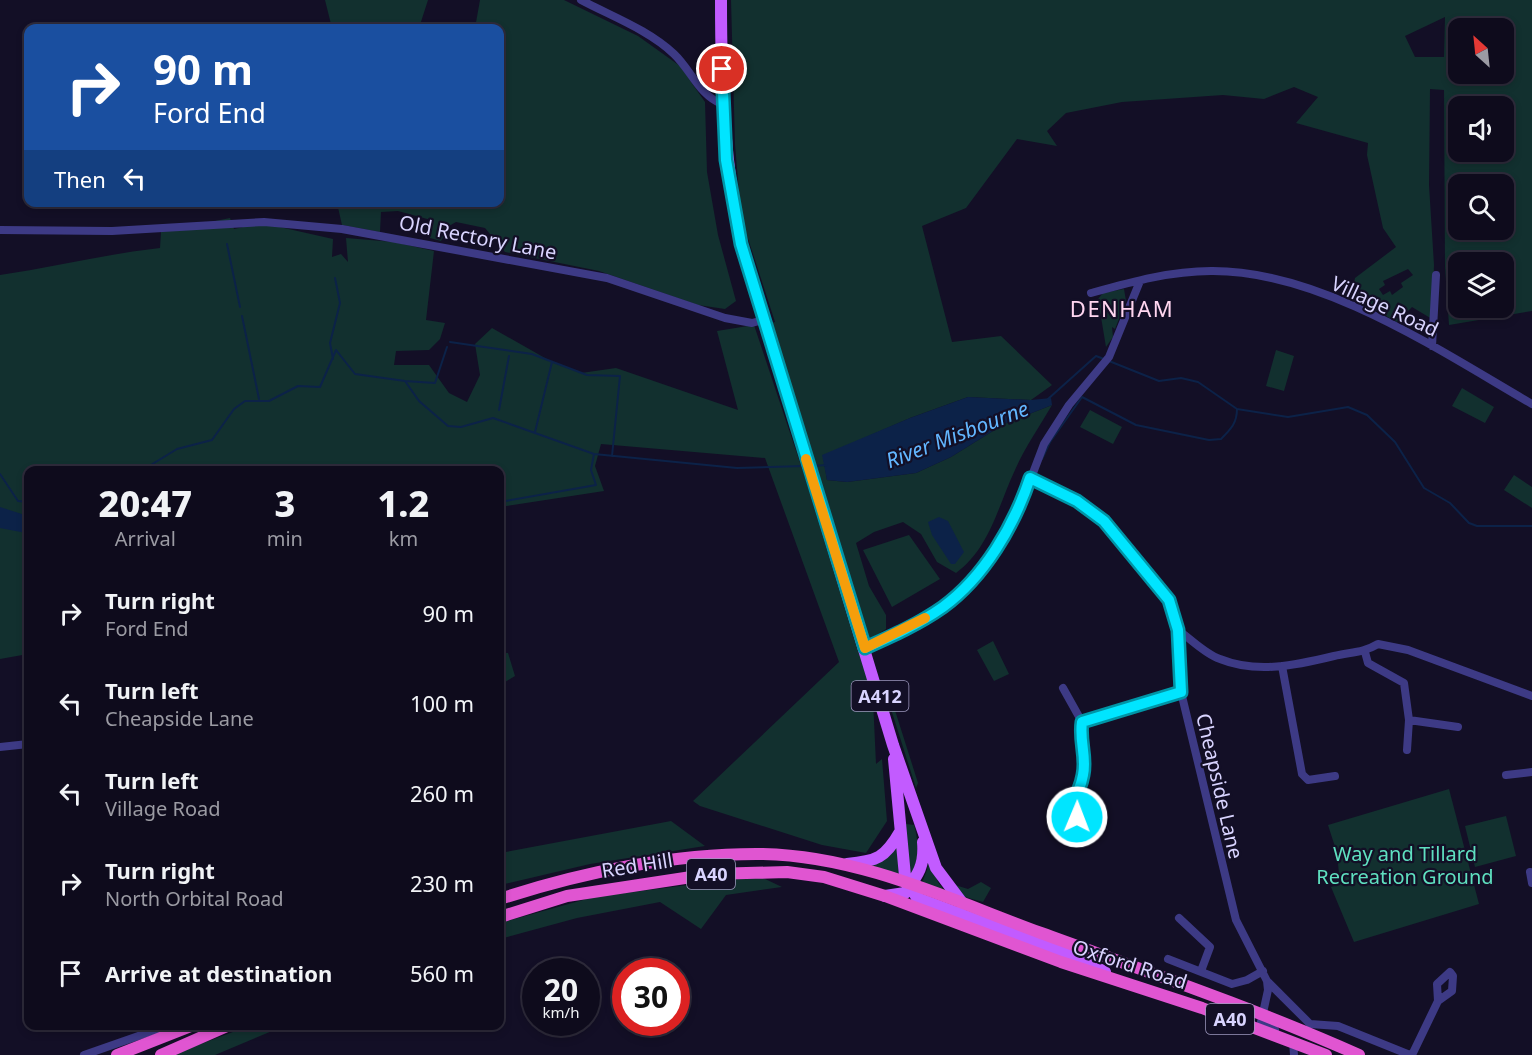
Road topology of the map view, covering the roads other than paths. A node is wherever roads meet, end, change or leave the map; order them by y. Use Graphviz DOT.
graph roads {
  1 [pos="581,0"];
  2 [pos="721,0"];
  3 [pos="722,104"];
  4 [pos="0,230"];
  5 [pos="1436,275"];
  6 [pos="1140,281"];
  7 [pos="1091,293"];
  8 [pos="764,320"];
  9 [pos="1432,346"];
  10 [pos="1532,404"];
  11 [pos="1030,478"];
  12 [pos="1178,630"];
  13 [pos="865,648"];
  14 [pos="1365,652"];
  15 [pos="1282,666"];
  16 [pos="1063,687"];
  17 [pos="1181,692"];
  18 [pos="1532,696"];
  19 [pos="1409,720"];
  20 [pos="1082,722"];
  21 [pos="1458,728"];
  22 [pos="24,744"];
  23 [pos="893,745"];
  24 [pos="0,747"];
  25 [pos="1407,750"];
  26 [pos="1532,772"];
  27 [pos="1506,775"];
  28 [pos="1335,776"];
  29 [pos="912,793"];
  30 [pos="898,801"];
  31 [pos="1077,817"];
  32 [pos="920,825"];
  33 [pos="899,826"];
  34 [pos="847,864"];
  35 [pos="1530,872"];
  36 [pos="1532,883"];
  37 [pos="911,885"];
  38 [pos="885,896"];
  39 [pos="504,897"];
  40 [pos="963,904"];
  41 [pos="922,909"];
  42 [pos="504,916"];
  43 [pos="1179,918"];
  44 [pos="1168,958"];
  45 [pos="1201,971"];
  46 [pos="1263,971"];
  47 [pos="1268,981"];
  48 [pos="1133,986"];
  49 [pos="1438,1001"];
  50 [pos="1261,1014"];
  51 [pos="156,1030"];
  52 [pos="181,1030"];
  53 [pos="218,1030"];
  54 [pos="1294,1049"];
  55 [pos="84,1055"];
  56 [pos="117,1055"];
  57 [pos="161,1055"];
  58 [pos="1326,1055"];
  59 [pos="1359,1055"];
  60 [pos="1411,1055"];
  1 -- 3 [label="street"];
  2 -- 3 [label="main road, A412"];
  3 -- 8 [label="main road, A412"];
  4 -- 8 [label="street, Old Rectory Lane"];
  5 -- 9 [label="street"];
  6 -- 7 [label="street, Village Road"];
  6 -- 9 [label="street, Village Road"];
  6 -- 11 [label="street"];
  8 -- 13 [label="main road, A412"];
  9 -- 10 [label="street, Village Road"];
  11 -- 12 [label="street, Cheapside Lane"];
  11 -- 13 [label="street"];
  12 -- 15 [label="street"];
  12 -- 17 [label="street, Cheapside Lane"];
  13 -- 23 [label="main road, A412"];
  14 -- 15 [label="street"];
  14 -- 18 [label="street"];
  14 -- 19 [label="street"];
  15 -- 28 [label="street"];
  16 -- 20 [label="street"];
  17 -- 20 [label="street"];
  17 -- 46 [label="street, Cheapside Lane"];
  19 -- 21 [label="street"];
  19 -- 25 [label="street"];
  20 -- 31 [label="street"];
  22 -- 24 [label="street"];
  23 -- 29 [label="main road"];
  23 -- 30 [label="main road, A412"];
  26 -- 27 [label="street"];
  29 -- 30 [label="street"];
  29 -- 32 [label="main road"];
  30 -- 33 [label="main road, A412"];
  32 -- 33 [label="street"];
  32 -- 37 [label="main road"];
  32 -- 40 [label="main road"];
  33 -- 34 [label="main road"];
  33 -- 37 [label="main road, A412"];
  34 -- 37 [label="highway, Red Hill / A40"];
  34 -- 39 [label="highway, Red Hill / A40"];
  35 -- 36 [label="street"];
  37 -- 38 [label="main road"];
  37 -- 40 [label="highway, A40"];
  37 -- 48 [label="main road"];
  38 -- 41 [label="highway, Red Hill / A40"];
  38 -- 42 [label="highway, Red Hill / A40"];
  40 -- 50 [label="highway, Oxford Road / A40"];
  41 -- 48 [label="highway, Oxford Road / A40"];
  43 -- 45 [label="street"];
  44 -- 45 [label="street"];
  45 -- 46 [label="street"];
  46 -- 47 [label="street, Cheapside Lane"];
  47 -- 50 [label="street"];
  47 -- 60 [label="street, Cheapside Lane"];
  48 -- 54 [label="highway, Oxford Road / A40"];
  49 -- 60 [label="street"];
  50 -- 54 [label="street"];
  50 -- 59 [label="highway, Oxford Road / A40"];
  51 -- 55 [label="street"];
  52 -- 56 [label="highway"];
  53 -- 57 [label="highway"];
  54 -- 58 [label="highway, Oxford Road / A40"];
}
